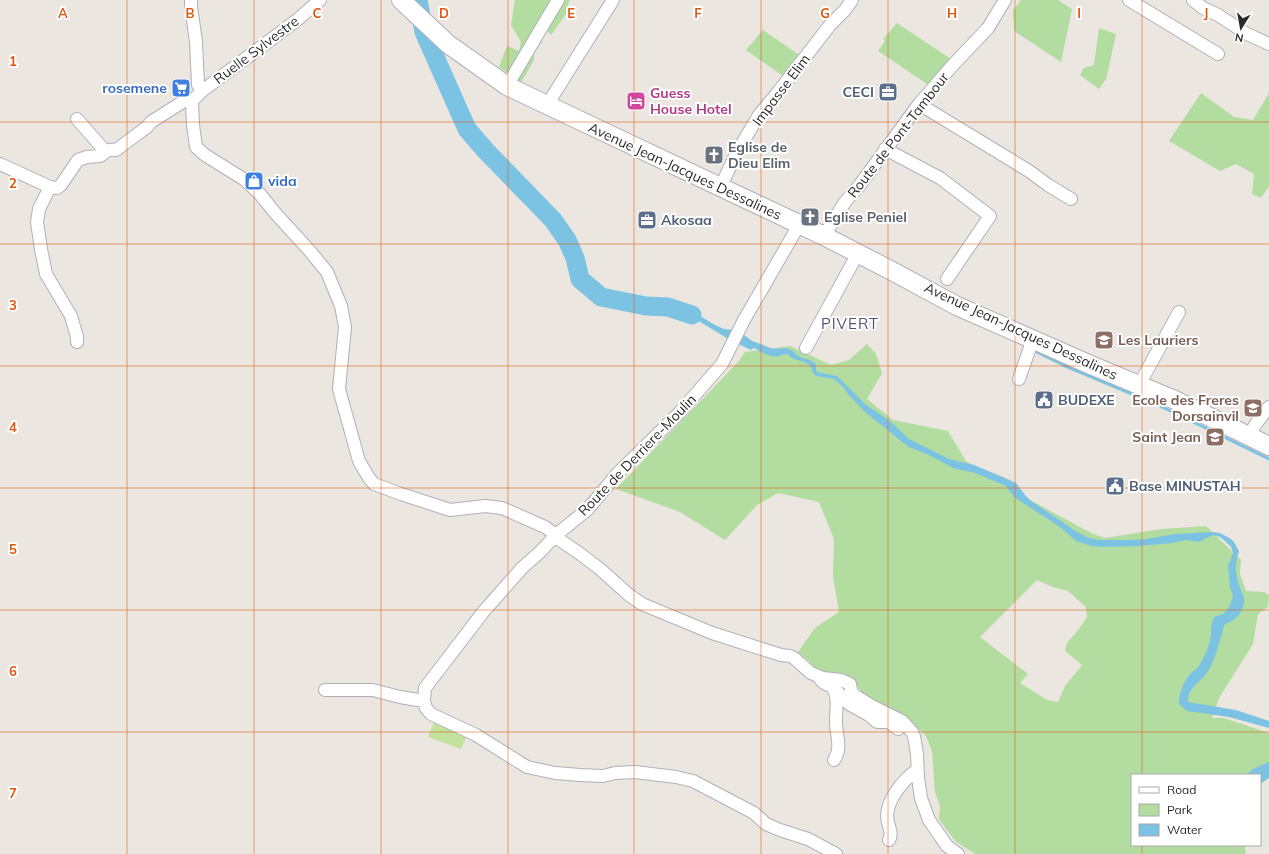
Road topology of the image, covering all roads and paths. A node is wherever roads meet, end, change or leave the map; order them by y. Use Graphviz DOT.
graph roads {
  1 [pos="191,0"];
  2 [pos="320,0"];
  3 [pos="558,0"];
  4 [pos="613,0"];
  5 [pos="852,0"];
  6 [pos="1005,0"];
  7 [pos="1129,0"];
  8 [pos="1193,0"];
  9 [pos="406,5"];
  10 [pos="1269,44"];
  11 [pos="1218,54"];
  12 [pos="507,86"];
  13 [pos="202,91"];
  14 [pos="192,101"];
  15 [pos="919,104"];
  16 [pos="547,105"];
  17 [pos="77,119"];
  18 [pos="885,149"];
  19 [pos="105,151"];
  20 [pos="0,164"];
  21 [pos="50,187"];
  22 [pos="720,188"];
  23 [pos="1071,200"];
  24 [pos="799,224"];
  25 [pos="824,236"];
  26 [pos="858,253"];
  27 [pos="947,279"];
  28 [pos="1179,312"];
  29 [pos="1033,339"];
  30 [pos="77,342"];
  31 [pos="806,348"];
  32 [pos="1019,379"];
  33 [pos="1139,385"];
  34 [pos="1269,407"];
  35 [pos="1249,436"];
  36 [pos="1269,446"];
  37 [pos="555,536"];
  38 [pos="817,676"];
  39 [pos="833,687"];
  40 [pos="325,690"];
  41 [pos="424,701"];
  42 [pos="912,732"];
  43 [pos="834,760"];
  44 [pos="917,770"];
  45 [pos="889,840"];
  46 [pos="836,854"];
  47 [pos="958,854"];
  1 -- 13 [label="street"];
  2 -- 13 [label="street, Ruelle Sylvestre"];
  3 -- 12 [label="street"];
  4 -- 16 [label="street"];
  5 -- 22 [label="street, Impasse Elim"];
  6 -- 15 [label="street, Route de Pont-Tambour"];
  7 -- 11 [label="street"];
  8 -- 10 [label="street"];
  9 -- 12 [label="street, Avenue Jean-Jacques Dessalines"];
  12 -- 16 [label="street, Avenue Jean-Jacques Dessalines"];
  13 -- 14 [label="street, Ruelle Sylvestre"];
  14 -- 19 [label="street"];
  14 -- 37 [label="street"];
  15 -- 18 [label="street, Route de Pont-Tambour"];
  15 -- 23 [label="street"];
  16 -- 22 [label="street, Avenue Jean-Jacques Dessalines"];
  17 -- 19 [label="street"];
  18 -- 25 [label="street, Route de Pont-Tambour"];
  18 -- 27 [label="street"];
  19 -- 21 [label="street"];
  20 -- 21 [label="street"];
  21 -- 30 [label="street"];
  22 -- 24 [label="street, Avenue Jean-Jacques Dessalines"];
  24 -- 25 [label="street, Avenue Jean-Jacques Dessalines"];
  24 -- 37 [label="street, Route de Derriere-Moulin"];
  25 -- 26 [label="street, Avenue Jean-Jacques Dessalines"];
  26 -- 29 [label="street, Avenue Jean-Jacques Dessalines"];
  26 -- 31 [label="street"];
  28 -- 33 [label="street"];
  29 -- 32 [label="street"];
  29 -- 33 [label="street, Avenue Jean-Jacques Dessalines"];
  33 -- 35 [label="street, Avenue Jean-Jacques Dessalines"];
  34 -- 35 [label="street"];
  35 -- 36 [label="street, Avenue Jean-Jacques Dessalines"];
  37 -- 38 [label="street"];
  37 -- 41 [label="street, Route de Derriere-Moulin"];
  38 -- 39 [label="street"];
  38 -- 42 [label="street"];
  39 -- 42 [label="street"];
  39 -- 43 [label="street"];
  40 -- 41 [label="street"];
  41 -- 46 [label="street"];
  42 -- 44 [label="street"];
  44 -- 45 [label="street"];
  44 -- 47 [label="street"];
}
